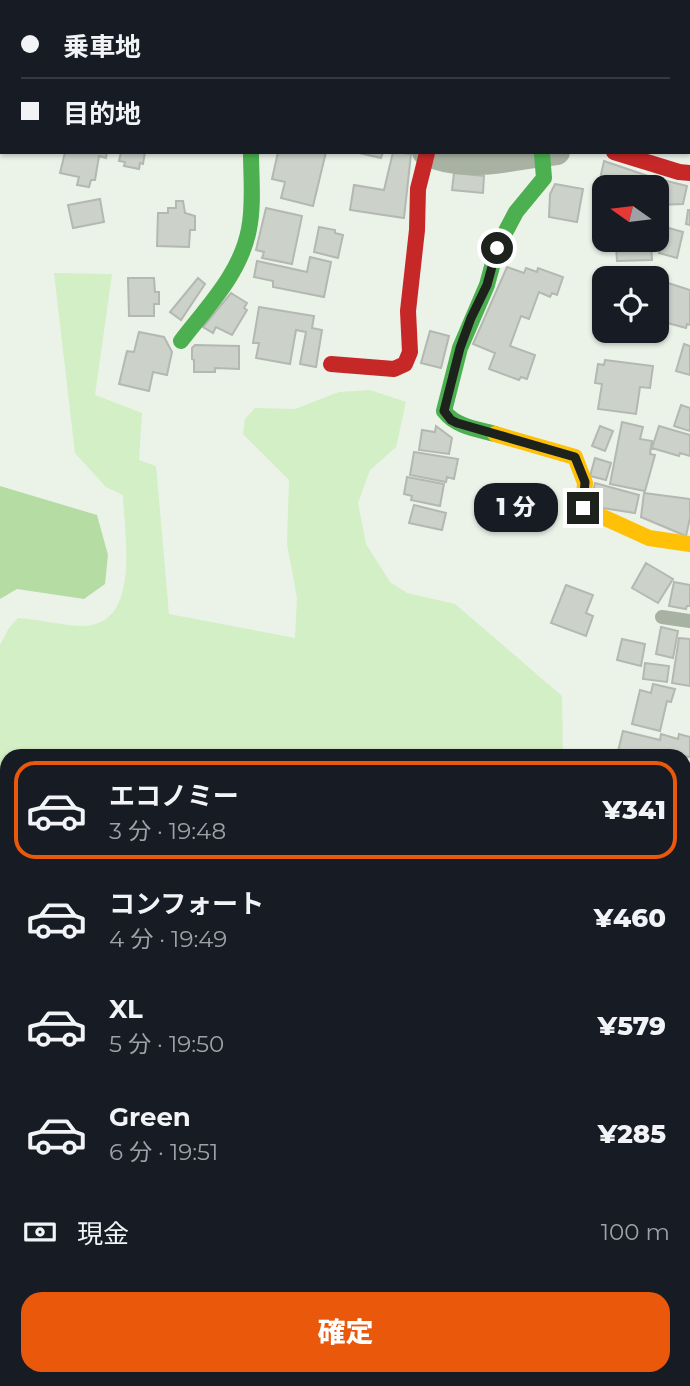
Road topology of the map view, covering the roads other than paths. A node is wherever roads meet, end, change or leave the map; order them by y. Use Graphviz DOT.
graph roads {
  1 [pos="251,154"];
  2 [pos="426,154"];
  3 [pos="428,154"];
  4 [pos="535,154"];
  5 [pos="620,154"];
  6 [pos="690,173"];
  7 [pos="181,341"];
  8 [pos="331,364"];
  9 [pos="690,544"];
  10 [pos="662,617"];
  11 [pos="690,621"];
  1 -- 7 [label="main road"];
  2 -- 8 [label="main road"];
  3 -- 4 [label="street"];
  4 -- 9 [label="main road"];
  5 -- 6 [label="main road"];
  10 -- 11 [label="lane"];
}
